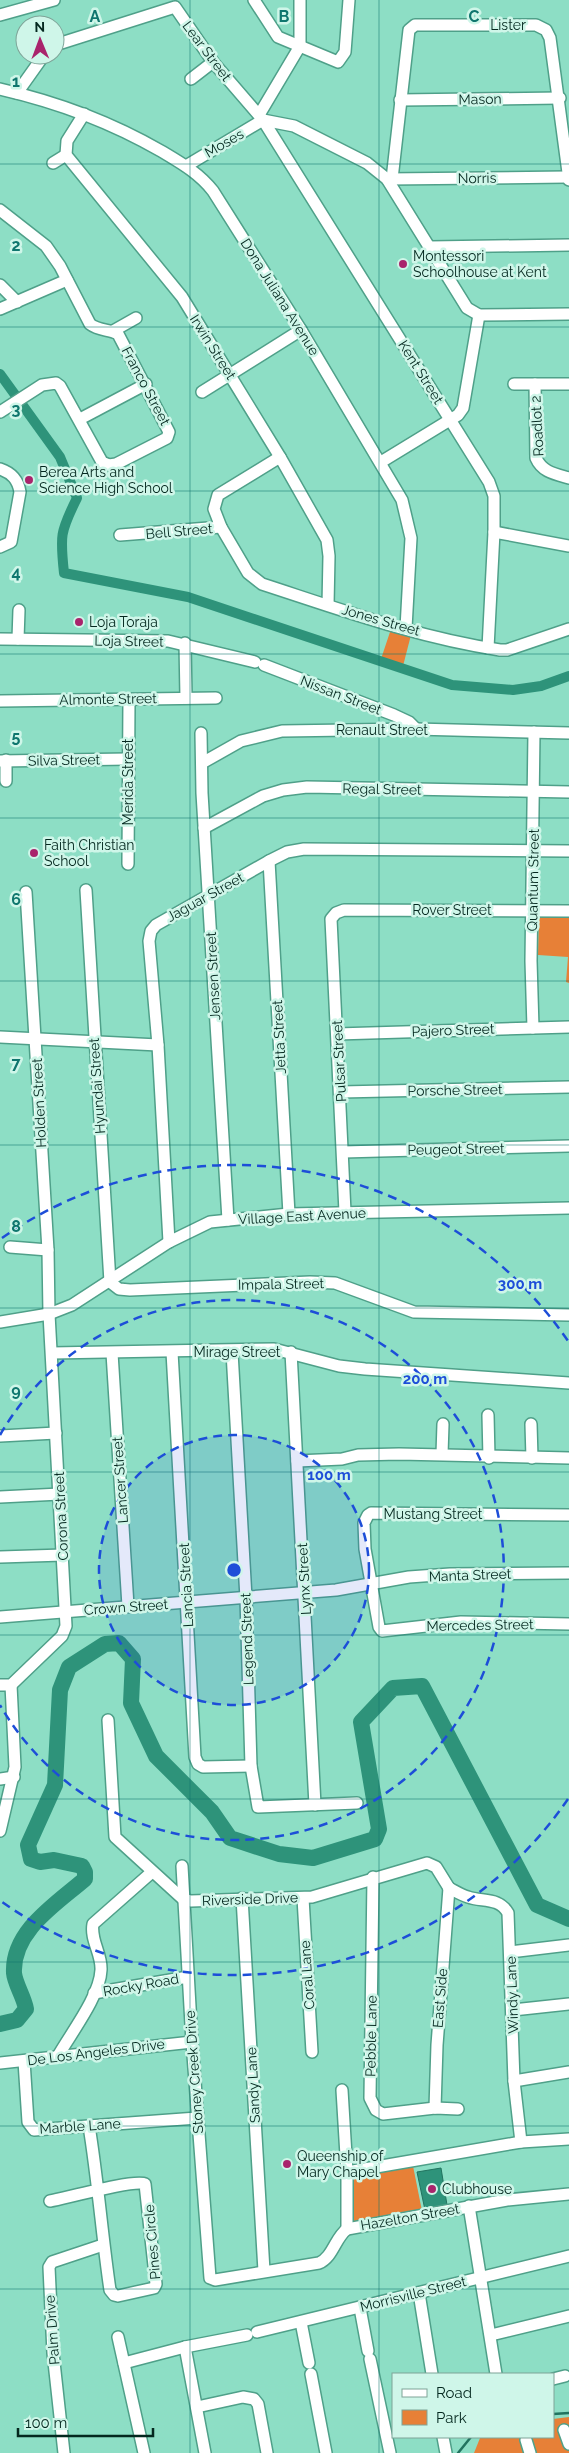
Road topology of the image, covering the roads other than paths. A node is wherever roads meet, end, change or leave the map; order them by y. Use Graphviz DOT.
graph roads {
  1 [pos="54,0"];
  2 [pos="254,0"];
  3 [pos="300,0"];
  4 [pos="349,0"];
  5 [pos="0,15"];
  6 [pos="65,42"];
  7 [pos="300,46"];
  8 [pos="213,62"];
  9 [pos="37,65"];
  10 [pos="191,79"];
  11 [pos="0,89"];
  12 [pos="17,93"];
  13 [pos="560,98"];
  14 [pos="400,100"];
  15 [pos="84,114"];
  16 [pos="261,118"];
  17 [pos="66,155"];
  18 [pos="53,163"];
  19 [pos="186,166"];
  20 [pos="568,178"];
  21 [pos="390,179"];
  22 [pos="0,210"];
  23 [pos="569,245"];
  24 [pos="430,247"];
  25 [pos="67,280"];
  26 [pos="0,285"];
  27 [pos="18,302"];
  28 [pos="0,309"];
  29 [pos="569,314"];
  30 [pos="479,315"];
  31 [pos="136,318"];
  32 [pos="301,330"];
  33 [pos="113,331"];
  34 [pos="230,374"];
  35 [pos="146,384"];
  36 [pos="514,384"];
  37 [pos="535,384"];
  38 [pos="569,384"];
  39 [pos="202,392"];
  40 [pos="5,406"];
  41 [pos="80,419"];
  42 [pos="451,420"];
  43 [pos="280,457"];
  44 [pos="381,462"];
  45 [pos="0,469"];
  46 [pos="569,478"];
  47 [pos="221,527"];
  48 [pos="494,532"];
  49 [pos="120,536"];
  50 [pos="569,546"];
  51 [pos="0,547"];
  52 [pos="328,605"];
  53 [pos="19,610"];
  54 [pos="406,628"];
  55 [pos="569,629"];
  56 [pos="0,640"];
  57 [pos="18,640"];
  58 [pos="185,643"];
  59 [pos="488,648"];
  60 [pos="259,663"];
  61 [pos="186,698"];
  62 [pos="216,698"];
  63 [pos="129,699"];
  64 [pos="0,701"];
  65 [pos="569,728"];
  66 [pos="416,729"];
  67 [pos="201,732"];
  68 [pos="534,732"];
  69 [pos="563,733"];
  70 [pos="128,759"];
  71 [pos="3,760"];
  72 [pos="202,764"];
  73 [pos="6,781"];
  74 [pos="534,792"];
  75 [pos="569,792"];
  76 [pos="204,828"];
  77 [pos="533,851"];
  78 [pos="569,851"];
  79 [pos="269,861"];
  80 [pos="128,864"];
  81 [pos="86,890"];
  82 [pos="26,892"];
  83 [pos="209,896"];
  84 [pos="533,910"];
  85 [pos="569,911"];
  86 [pos="336,912"];
  87 [pos="569,1027"];
  88 [pos="533,1028"];
  89 [pos="337,1034"];
  90 [pos="0,1037"];
  91 [pos="35,1038"];
  92 [pos="94,1041"];
  93 [pos="158,1045"];
  94 [pos="569,1087"];
  95 [pos="340,1092"];
  96 [pos="569,1146"];
  97 [pos="343,1152"];
  98 [pos="569,1208"];
  99 [pos="345,1212"];
  100 [pos="289,1214"];
  101 [pos="228,1220"];
  102 [pos="169,1242"];
  103 [pos="10,1247"];
  104 [pos="48,1250"];
  105 [pos="110,1282"];
  106 [pos="49,1314"];
  107 [pos="569,1315"];
  108 [pos="0,1322"];
  109 [pos="172,1352"];
  110 [pos="232,1352"];
  111 [pos="291,1352"];
  112 [pos="112,1353"];
  113 [pos="52,1354"];
  114 [pos="569,1383"];
  115 [pos="488,1415"];
  116 [pos="443,1424"];
  117 [pos="531,1424"];
  118 [pos="56,1433"];
  119 [pos="0,1436"];
  120 [pos="442,1454"];
  121 [pos="489,1458"];
  122 [pos="532,1458"];
  123 [pos="569,1458"];
  124 [pos="298,1461"];
  125 [pos="60,1494"];
  126 [pos="0,1497"];
  127 [pos="569,1515"];
  128 [pos="64,1555"];
  129 [pos="0,1557"];
  130 [pos="569,1573"];
  131 [pos="371,1583"];
  132 [pos="305,1593"];
  133 [pos="246,1598"];
  134 [pos="188,1602"];
  135 [pos="128,1606"];
  136 [pos="66,1611"];
  137 [pos="0,1617"];
  138 [pos="569,1624"];
  139 [pos="6,1685"];
  140 [pos="108,1720"];
  141 [pos="251,1766"];
  142 [pos="14,1777"];
  143 [pos="0,1779"];
  144 [pos="357,1803"];
  145 [pos="315,1805"];
  146 [pos="0,1831"];
  147 [pos="182,1866"];
  148 [pos="152,1872"];
  149 [pos="373,1877"];
  150 [pos="449,1888"];
  151 [pos="242,1898"];
  152 [pos="303,1898"];
  153 [pos="183,1899"];
  154 [pos="569,1945"];
  155 [pos="510,1952"];
  156 [pos="188,1977"];
  157 [pos="94,1993"];
  158 [pos="569,2004"];
  159 [pos="513,2010"];
  160 [pos="192,2042"];
  161 [pos="312,2052"];
  162 [pos="58,2056"];
  163 [pos="24,2061"];
  164 [pos="0,2063"];
  165 [pos="569,2072"];
  166 [pos="514,2081"];
  167 [pos="342,2090"];
  168 [pos="435,2108"];
  169 [pos="458,2109"];
  170 [pos="197,2118"];
  171 [pos="89,2126"];
  172 [pos="569,2139"];
  173 [pos="521,2142"];
  174 [pos="347,2172"];
  175 [pos="99,2190"];
  176 [pos="569,2194"];
  177 [pos="50,2201"];
  178 [pos="469,2206"];
  179 [pos="347,2229"];
  180 [pos="103,2245"];
  181 [pos="569,2256"];
  182 [pos="264,2271"];
  183 [pos="481,2277"];
  184 [pos="210,2278"];
  185 [pos="418,2293"];
  186 [pos="360,2308"];
  187 [pos="569,2316"];
  188 [pos="301,2322"];
  189 [pos="491,2335"];
  190 [pos="118,2337"];
  191 [pos="185,2347"];
  192 [pos="124,2363"];
  193 [pos="432,2373"];
  194 [pos="496,2373"];
  195 [pos="565,2376"];
  196 [pos="554,2379"];
  197 [pos="197,2407"];
  198 [pos="564,2430"];
  199 [pos="443,2438"];
  200 [pos="526,2440"];
  201 [pos="569,2444"];
  202 [pos="64,2453"];
  203 [pos="144,2453"];
  204 [pos="205,2453"];
  205 [pos="267,2453"];
  206 [pos="326,2453"];
  207 [pos="390,2453"];
  208 [pos="446,2453"];
  209 [pos="530,2453"];
  1 -- 5 [label="street"];
  2 -- 7 [label="street"];
  3 -- 7 [label="street"];
  4 -- 7 [label="street"];
  6 -- 8 [label="street, Lear Street"];
  7 -- 16 [label="street"];
  8 -- 10 [label="street"];
  8 -- 16 [label="street, Lear Street"];
  9 -- 12 [label="street"];
  11 -- 12 [label="street, Dona Juliana Avenue"];
  12 -- 15 [label="street, Dona Juliana Avenue"];
  13 -- 14 [label="street, Mason"];
  13 -- 14 [label="street, Lister"];
  13 -- 20 [label="street, Lister"];
  14 -- 21 [label="street, Lister"];
  15 -- 17 [label="street"];
  15 -- 19 [label="street, Dona Juliana Avenue"];
  16 -- 19 [label="street, Moses"];
  16 -- 21 [label="street"];
  16 -- 42 [label="street, Kent Street"];
  17 -- 18 [label="street"];
  17 -- 34 [label="street, Irwin Street"];
  19 -- 32 [label="street, Dona Juliana Avenue"];
  20 -- 21 [label="street, Norris"];
  21 -- 24 [label="street"];
  22 -- 25 [label="street, Franco Street"];
  23 -- 24 [label="street"];
  24 -- 30 [label="street"];
  25 -- 27 [label="street"];
  25 -- 33 [label="street, Franco Street"];
  26 -- 27 [label="street"];
  27 -- 28 [label="street"];
  29 -- 30 [label="street"];
  30 -- 42 [label="street"];
  31 -- 33 [label="street"];
  32 -- 34 [label="street"];
  32 -- 44 [label="street, Dona Juliana Avenue"];
  33 -- 35 [label="street, Franco Street"];
  34 -- 39 [label="street"];
  34 -- 43 [label="street, Irwin Street"];
  35 -- 41 [label="street"];
  35 -- 41 [label="street, Franco Street"];
  36 -- 37 [label="street"];
  37 -- 38 [label="street"];
  37 -- 46 [label="street, Roadlot 2"];
  40 -- 41 [label="street"];
  42 -- 44 [label="street"];
  42 -- 48 [label="street, Kent Street"];
  43 -- 47 [label="street, Bell Street"];
  43 -- 52 [label="street, Irwin Street"];
  44 -- 54 [label="street, Dona Juliana Avenue"];
  45 -- 51 [label="street"];
  47 -- 49 [label="street, Bell Street"];
  47 -- 52 [label="street, Jones Street"];
  48 -- 50 [label="street"];
  48 -- 59 [label="street, Kent Street"];
  52 -- 54 [label="street, Jones Street"];
  53 -- 57 [label="street"];
  54 -- 59 [label="street, Jones Street"];
  55 -- 59 [label="street, Jones Street"];
  56 -- 57 [label="street, Loja Street"];
  57 -- 58 [label="street, Loja Street"];
  58 -- 60 [label="street, Loja Street"];
  58 -- 61 [label="street"];
  60 -- 66 [label="street, Nissan Street"];
  61 -- 62 [label="street, Almonte Street"];
  61 -- 63 [label="street, Almonte Street"];
  63 -- 64 [label="street, Almonte Street"];
  63 -- 70 [label="street, Merida Street"];
  65 -- 69 [label="street"];
  66 -- 68 [label="street, Renault Street"];
  66 -- 72 [label="street, Renault Street"];
  67 -- 72 [label="street, Jensen Street"];
  68 -- 69 [label="street, Renault Street"];
  68 -- 74 [label="street, Quantum Street"];
  70 -- 71 [label="street, Silva Street"];
  70 -- 80 [label="street, Merida Street"];
  71 -- 73 [label="street"];
  72 -- 76 [label="street, Jensen Street"];
  74 -- 75 [label="street, Regal Street"];
  74 -- 76 [label="street, Regal Street"];
  74 -- 77 [label="street, Quantum Street"];
  76 -- 83 [label="street, Jensen Street"];
  77 -- 78 [label="street, Jaguar Street"];
  77 -- 79 [label="street, Jaguar Street"];
  77 -- 84 [label="street, Quantum Street"];
  79 -- 83 [label="street, Jaguar Street"];
  79 -- 100 [label="street, Jetta Street"];
  81 -- 92 [label="street, Hyundai Street"];
  82 -- 91 [label="street, Holden Street"];
  83 -- 93 [label="street, Jaguar Street"];
  83 -- 101 [label="street, Jensen Street"];
  84 -- 85 [label="street, Rover Street"];
  84 -- 86 [label="street, Rover Street"];
  84 -- 88 [label="street, Quantum Street"];
  86 -- 89 [label="street, Pulsar Street"];
  87 -- 88 [label="street, Pajero Street"];
  88 -- 89 [label="street, Pajero Street"];
  89 -- 95 [label="street, Pulsar Street"];
  90 -- 91 [label="street"];
  91 -- 92 [label="street"];
  91 -- 104 [label="street, Holden Street"];
  92 -- 93 [label="street"];
  92 -- 105 [label="street, Hyundai Street"];
  93 -- 102 [label="street, Jaguar Street"];
  94 -- 95 [label="street, Porsche Street"];
  95 -- 97 [label="street, Pulsar Street"];
  96 -- 97 [label="street, Peugeot Street"];
  97 -- 99 [label="street, Pulsar Street"];
  98 -- 99 [label="street, Village East Avenue"];
  99 -- 100 [label="street, Village East Avenue"];
  100 -- 101 [label="street, Village East Avenue"];
  101 -- 102 [label="street, Village East Avenue"];
  102 -- 105 [label="street, Village East Avenue"];
  103 -- 104 [label="street"];
  104 -- 106 [label="street, Holden Street"];
  105 -- 106 [label="street, Village East Avenue"];
  105 -- 107 [label="street, Impala Street"];
  106 -- 108 [label="street, Village East Avenue"];
  106 -- 113 [label="street, Corona Street"];
  109 -- 110 [label="street, Mirage Street"];
  109 -- 112 [label="street, Mirage Street"];
  109 -- 134 [label="street, Lancia Street"];
  110 -- 111 [label="street, Mirage Street"];
  110 -- 133 [label="street, Legend Street"];
  111 -- 114 [label="street, Mirage Street"];
  111 -- 124 [label="street, Lynx Street"];
  112 -- 113 [label="street, Mirage Street"];
  112 -- 135 [label="street, Lancer Street"];
  113 -- 118 [label="street, Corona Street"];
  115 -- 121 [label="street"];
  116 -- 120 [label="street"];
  117 -- 122 [label="street"];
  118 -- 119 [label="street"];
  118 -- 125 [label="street, Corona Street"];
  120 -- 121 [label="street"];
  120 -- 124 [label="street"];
  121 -- 122 [label="street"];
  122 -- 123 [label="street"];
  124 -- 132 [label="street, Lynx Street"];
  125 -- 126 [label="street"];
  125 -- 128 [label="street, Corona Street"];
  127 -- 131 [label="street, Mustang Street"];
  128 -- 129 [label="street"];
  128 -- 136 [label="street, Corona Street"];
  130 -- 131 [label="street, Manta Street"];
  131 -- 132 [label="street, Crown Street"];
  131 -- 138 [label="street, Mercedes Street"];
  132 -- 133 [label="street, Crown Street"];
  132 -- 145 [label="street, Lynx Street"];
  133 -- 134 [label="street, Crown Street"];
  133 -- 141 [label="street, Legend Street"];
  134 -- 135 [label="street, Crown Street"];
  134 -- 141 [label="street, Lancia Street"];
  135 -- 136 [label="street, Crown Street"];
  136 -- 137 [label="street, Crown Street"];
  136 -- 139 [label="street, Corona Street"];
  139 -- 142 [label="street"];
  140 -- 148 [label="street, Riverside Drive"];
  141 -- 145 [label="street, Legend Street"];
  142 -- 143 [label="street"];
  142 -- 146 [label="street"];
  144 -- 145 [label="street"];
  147 -- 153 [label="street, Stoney Creek Drive"];
  148 -- 153 [label="street, Riverside Drive"];
  148 -- 157 [label="street"];
  149 -- 150 [label="street, Riverside Drive"];
  149 -- 152 [label="street, Riverside Drive"];
  149 -- 168 [label="street, Pebble Lane"];
  150 -- 155 [label="street, Windy Lane"];
  150 -- 168 [label="street, East Side"];
  151 -- 152 [label="street, Riverside Drive"];
  151 -- 153 [label="street, Riverside Drive"];
  151 -- 182 [label="street, Sandy Lane"];
  152 -- 161 [label="street, Coral Lane"];
  153 -- 156 [label="street, Stoney Creek Drive"];
  154 -- 155 [label="street"];
  155 -- 159 [label="street, Windy Lane"];
  156 -- 157 [label="street, Rocky Road"];
  156 -- 160 [label="street, Stoney Creek Drive"];
  157 -- 162 [label="street"];
  158 -- 159 [label="street"];
  159 -- 166 [label="street, Windy Lane"];
  160 -- 162 [label="street, De Los Angeles Drive"];
  160 -- 170 [label="street, Stoney Creek Drive"];
  162 -- 163 [label="street, De Los Angeles Drive"];
  163 -- 164 [label="street, De Los Angeles Drive"];
  163 -- 171 [label="street, Marble Lane"];
  165 -- 166 [label="street"];
  166 -- 173 [label="street, Windy Lane"];
  167 -- 174 [label="street"];
  168 -- 169 [label="street, Pebble Lane"];
  170 -- 171 [label="street, Marble Lane"];
  170 -- 184 [label="street, Stoney Creek Drive"];
  171 -- 175 [label="street, Pines Circle"];
  172 -- 173 [label="street"];
  173 -- 174 [label="street"];
  174 -- 179 [label="street"];
  175 -- 177 [label="street, Pines Circle"];
  175 -- 180 [label="street, Pines Circle"];
  175 -- 180 [label="street, Pines Circle"];
  176 -- 178 [label="street, Hazelton Street"];
  178 -- 179 [label="street, Hazelton Street"];
  178 -- 183 [label="street"];
  179 -- 182 [label="street, Hazelton Street"];
  180 -- 202 [label="street, Palm Drive"];
  181 -- 183 [label="street, Morrisville Street"];
  182 -- 184 [label="street, Hazelton Street"];
  183 -- 185 [label="street, Morrisville Street"];
  183 -- 189 [label="street"];
  185 -- 186 [label="street, Morrisville Street"];
  185 -- 193 [label="street"];
  186 -- 188 [label="street, Morrisville Street"];
  186 -- 207 [label="street"];
  187 -- 189 [label="street"];
  188 -- 191 [label="street, Morrisville Street"];
  188 -- 206 [label="street"];
  189 -- 194 [label="street"];
  190 -- 192 [label="street"];
  191 -- 192 [label="street, Morrisville Street"];
  191 -- 197 [label="street"];
  192 -- 203 [label="street"];
  195 -- 196 [label="street"];
  197 -- 204 [label="street"];
  197 -- 205 [label="street"];
  198 -- 201 [label="street"];
  199 -- 208 [label="street"];
  200 -- 209 [label="street"];
}
